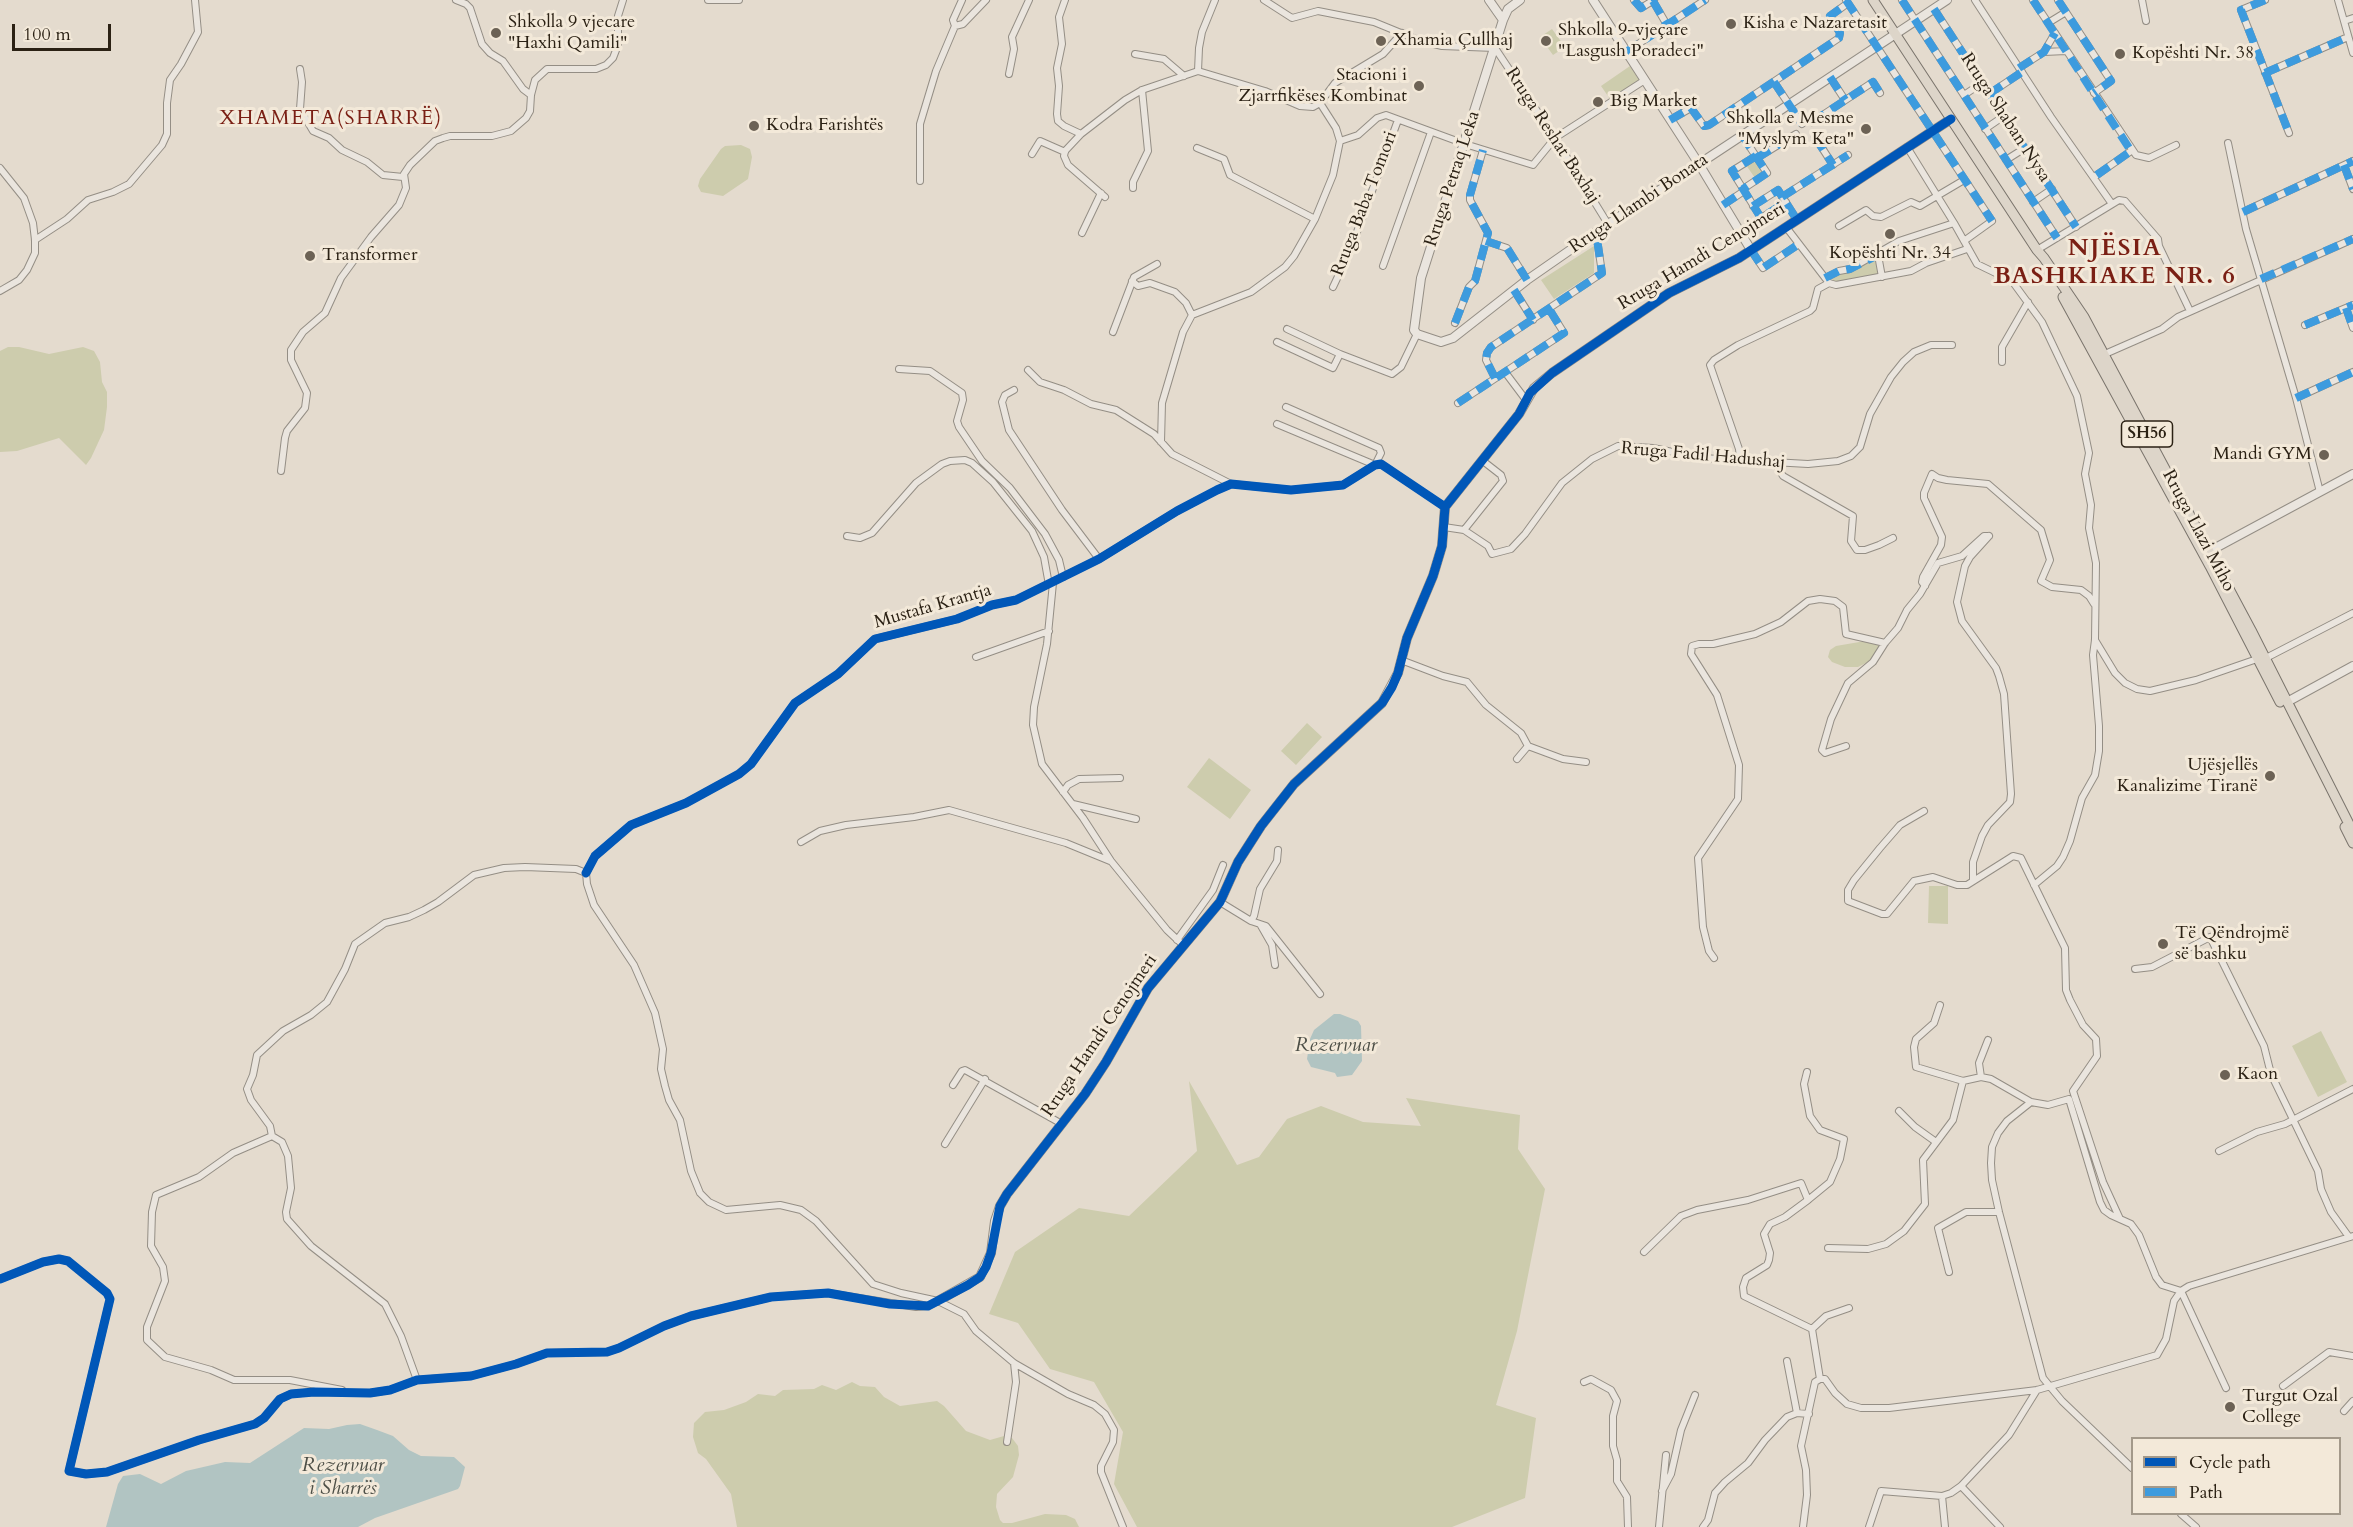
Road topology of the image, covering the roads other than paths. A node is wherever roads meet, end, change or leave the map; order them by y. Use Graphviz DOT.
graph roads {
  1 [pos="195,0"];
  2 [pos="456,0"];
  3 [pos="623,0"];
  4 [pos="708,0"];
  5 [pos="739,0"];
  6 [pos="962,0"];
  7 [pos="986,0"];
  8 [pos="1029,0"];
  9 [pos="1065,0"];
  10 [pos="1215,0"];
  11 [pos="1264,0"];
  12 [pos="1489,0"];
  13 [pos="1520,0"];
  14 [pos="1593,0"];
  15 [pos="1634,0"];
  16 [pos="1653,0"];
  17 [pos="1705,0"];
  18 [pos="1873,0"];
  19 [pos="1902,0"];
  20 [pos="1947,0"];
  21 [pos="1975,0"];
  22 [pos="2033,0"];
  23 [pos="2058,0"];
  24 [pos="2142,0"];
  25 [pos="2265,0"];
  26 [pos="2338,0"];
  27 [pos="1847,1"];
  28 [pos="1934,5"];
  29 [pos="2066,12"];
  30 [pos="2353,18"];
  31 [pos="1503,20"];
  32 [pos="1915,21"];
  33 [pos="2146,21"];
  34 [pos="2344,21"];
  35 [pos="2048,23"];
  36 [pos="1667,25"];
  37 [pos="955,26"];
  38 [pos="1401,33"];
  39 [pos="2055,33"];
  40 [pos="1895,34"];
  41 [pos="2348,37"];
  42 [pos="1877,46"];
  43 [pos="1495,48"];
  44 [pos="2066,51"];
  45 [pos="1626,52"];
  46 [pos="2044,52"];
  47 [pos="2353,53"];
  48 [pos="1135,54"];
  49 [pos="300,69"];
  50 [pos="2021,70"];
  51 [pos="1198,71"];
  52 [pos="2265,73"];
  53 [pos="1009,74"];
  54 [pos="1184,76"];
  55 [pos="1830,77"];
  56 [pos="1644,80"];
  57 [pos="1774,82"];
  58 [pos="1982,83"];
  59 [pos="1142,90"];
  60 [pos="1880,93"];
  61 [pos="2094,93"];
  62 [pos="1989,94"];
  63 [pos="531,95"];
  64 [pos="1964,95"];
  65 [pos="1845,100"];
  66 [pos="1320,103"];
  67 [pos="1789,104"];
  68 [pos="2004,116"];
  69 [pos="1951,119"];
  70 [pos="1398,120"];
  71 [pos="1670,120"];
  72 [pos="1812,122"];
  73 [pos="1802,124"];
  74 [pos="1986,129"];
  75 [pos="1932,131"];
  76 [pos="1431,132"];
  77 [pos="2289,133"];
  78 [pos="1081,134"];
  79 [pos="1796,134"];
  80 [pos="1742,135"];
  81 [pos="1815,137"];
  82 [pos="1555,138"];
  83 [pos="1340,141"];
  84 [pos="2228,143"];
  85 [pos="1465,144"];
  86 [pos="2176,145"];
  87 [pos="1907,147"];
  88 [pos="1197,148"];
  89 [pos="2025,148"];
  90 [pos="1483,150"];
  91 [pos="2131,151"];
  92 [pos="1065,152"];
  93 [pos="1032,154"];
  94 [pos="1848,155"];
  95 [pos="1757,157"];
  96 [pos="2006,160"];
  97 [pos="2353,161"];
  98 [pos="1699,164"];
  99 [pos="1833,165"];
  100 [pos="2344,165"];
  101 [pos="0,168"];
  102 [pos="404,177"];
  103 [pos="2094,177"];
  104 [pos="1964,180"];
  105 [pos="920,181"];
  106 [pos="1133,188"];
  107 [pos="2052,189"];
  108 [pos="2353,189"];
  109 [pos="1744,190"];
  110 [pos="1937,196"];
  111 [pos="1784,199"];
  112 [pos="2033,202"];
  113 [pos="2112,204"];
  114 [pos="1723,205"];
  115 [pos="1753,206"];
  116 [pos="2243,212"];
  117 [pos="1315,219"];
  118 [pos="1797,220"];
  119 [pos="1954,223"];
  120 [pos="1608,224"];
  121 [pos="1839,226"];
  122 [pos="1786,227"];
  123 [pos="2076,227"];
  124 [pos="1596,232"];
  125 [pos="1082,233"];
  126 [pos="2057,238"];
  127 [pos="2353,239"];
  128 [pos="35,240"];
  129 [pos="1486,241"];
  130 [pos="1964,241"];
  131 [pos="1799,244"];
  132 [pos="1967,249"];
  133 [pos="1751,250"];
  134 [pos="2037,250"];
  135 [pos="1878,255"];
  136 [pos="1156,264"];
  137 [pos="1383,266"];
  138 [pos="1882,277"];
  139 [pos="2261,279"];
  140 [pos="1527,280"];
  141 [pos="1827,281"];
  142 [pos="1132,282"];
  143 [pos="1333,287"];
  144 [pos="1514,290"];
  145 [pos="0,291"];
  146 [pos="2028,302"];
  147 [pos="2353,305"];
  148 [pos="2346,308"];
  149 [pos="1549,309"];
  150 [pos="2190,312"];
  151 [pos="1192,315"];
  152 [pos="1533,320"];
  153 [pos="1455,323"];
  154 [pos="2305,326"];
  155 [pos="2353,328"];
  156 [pos="1287,329"];
  157 [pos="1113,332"];
  158 [pos="1417,334"];
  159 [pos="1277,342"];
  160 [pos="1952,345"];
  161 [pos="1340,354"];
  162 [pos="2105,354"];
  163 [pos="2002,362"];
  164 [pos="899,369"];
  165 [pos="1028,370"];
  166 [pos="1505,372"];
  167 [pos="2353,372"];
  168 [pos="1495,378"];
  169 [pos="1014,390"];
  170 [pos="2296,398"];
  171 [pos="1526,400"];
  172 [pos="1458,403"];
  173 [pos="1286,406"];
  174 [pos="1277,424"];
  175 [pos="1161,442"];
  176 [pos="1740,459"];
  177 [pos="1483,461"];
  178 [pos="1775,463"];
  179 [pos="1375,465"];
  180 [pos="281,471"];
  181 [pos="2353,474"];
  182 [pos="1231,484"];
  183 [pos="2320,492"];
  184 [pos="1445,507"];
  185 [pos="1444,526"];
  186 [pos="1464,530"];
  187 [pos="847,536"];
  188 [pos="1893,538"];
  189 [pos="2206,553"];
  190 [pos="1100,559"];
  191 [pos="1064,577"];
  192 [pos="1051,584"];
  193 [pos="1925,586"];
  194 [pos="2094,605"];
  195 [pos="2353,613"];
  196 [pos="1048,631"];
  197 [pos="2095,640"];
  198 [pos="1885,643"];
  199 [pos="976,657"];
  200 [pos="2262,658"];
  201 [pos="1401,660"];
  202 [pos="2352,669"];
  203 [pos="2287,702"];
  204 [pos="1528,746"];
  205 [pos="1846,746"];
  206 [pos="1517,759"];
  207 [pos="1586,762"];
  208 [pos="1120,778"];
  209 [pos="1064,792"];
  210 [pos="1072,804"];
  211 [pos="1924,811"];
  212 [pos="1136,819"];
  213 [pos="2352,836"];
  214 [pos="801,842"];
  215 [pos="1278,850"];
  216 [pos="1110,861"];
  217 [pos="1223,865"];
  218 [pos="586,873"];
  219 [pos="1973,880"];
  220 [pos="2034,885"];
  221 [pos="1220,902"];
  222 [pos="1251,921"];
  223 [pos="1260,924"];
  224 [pos="1180,942"];
  225 [pos="1714,958"];
  226 [pos="1275,965"];
  227 [pos="2135,969"];
  228 [pos="1320,994"];
  229 [pos="1940,1005"];
  230 [pos="1988,1040"];
  231 [pos="1807,1072"];
  232 [pos="1981,1077"];
  233 [pos="985,1079"];
  234 [pos="1963,1081"];
  235 [pos="953,1085"];
  236 [pos="2353,1089"];
  237 [pos="2031,1102"];
  238 [pos="1899,1111"];
  239 [pos="2294,1120"];
  240 [pos="1062,1124"];
  241 [pos="272,1136"];
  242 [pos="1936,1142"];
  243 [pos="945,1144"];
  244 [pos="2219,1151"];
  245 [pos="1808,1200"];
  246 [pos="2000,1212"];
  247 [pos="2120,1219"];
  248 [pos="2351,1236"];
  249 [pos="1828,1248"];
  250 [pos="1644,1252"];
  251 [pos="1949,1272"];
  252 [pos="0,1279"];
  253 [pos="2181,1292"];
  254 [pos="938,1301"];
  255 [pos="1849,1308"];
  256 [pos="1812,1329"];
  257 [pos="2353,1356"];
  258 [pos="1787,1361"];
  259 [pos="1014,1363"];
  260 [pos="1820,1379"];
  261 [pos="417,1380"];
  262 [pos="1584,1382"];
  263 [pos="2048,1386"];
  264 [pos="2283,1386"];
  265 [pos="2226,1388"];
  266 [pos="2037,1390"];
  267 [pos="358,1394"];
  268 [pos="1695,1395"];
  269 [pos="2353,1401"];
  270 [pos="2344,1411"];
  271 [pos="1797,1413"];
  272 [pos="1809,1414"];
  273 [pos="1007,1442"];
  274 [pos="1666,1455"];
  275 [pos="2131,1466"];
  276 [pos="1961,1486"];
  277 [pos="1662,1491"];
  278 [pos="1942,1496"];
  279 [pos="2182,1515"];
  280 [pos="1123,1527"];
  281 [pos="1628,1527"];
  282 [pos="1659,1527"];
  283 [pos="1703,1527"];
  284 [pos="1803,1527"];
  285 [pos="1869,1527"];
  286 [pos="1945,1527"];
  287 [pos="2000,1527"];
  288 [pos="2196,1527"];
  1 -- 128 [label="street"];
  2 -- 63 [label="street"];
  3 -- 63 [label="street"];
  4 -- 5 [label="street"];
  6 -- 37 [label="street"];
  7 -- 37 [label="street"];
  8 -- 53 [label="street"];
  9 -- 78 [label="street"];
  10 -- 51 [label="street"];
  11 -- 38 [label="street"];
  12 -- 31 [label="street"];
  13 -- 31 [label="street, Rruga Petraq Leka"];
  14 -- 45 [label="street"];
  15 -- 16 [label="street"];
  16 -- 36 [label="street"];
  17 -- 36 [label="street"];
  18 -- 40 [label="main road, Rruga Llazi Miho / SH56"];
  19 -- 32 [label="street"];
  20 -- 28 [label="street, Rruga Llambi Bonata"];
  21 -- 50 [label="street"];
  22 -- 35 [label="street"];
  23 -- 29 [label="street"];
  24 -- 33 [label="street"];
  25 -- 52 [label="street"];
  26 -- 34 [label="street"];
  27 -- 42 [label="street"];
  27 -- 57 [label="street"];
  28 -- 32 [label="street, Rruga Llambi Bonata"];
  28 -- 58 [label="street, Rruga Shaban Nysa"];
  29 -- 35 [label="street"];
  29 -- 61 [label="street"];
  30 -- 34 [label="street"];
  31 -- 43 [label="street, Rruga Petraq Leka"];
  32 -- 40 [label="street, Rruga Llambi Bonata"];
  32 -- 64 [label="street"];
  34 -- 41 [label="street"];
  35 -- 39 [label="street"];
  36 -- 45 [label="street"];
  37 -- 105 [label="street"];
  38 -- 43 [label="street"];
  38 -- 66 [label="street"];
  39 -- 44 [label="street"];
  39 -- 46 [label="street"];
  40 -- 42 [label="street, Rruga Llambi Bonata"];
  40 -- 69 [label="main road, Rruga Llazi Miho / SH56"];
  41 -- 47 [label="street"];
  41 -- 52 [label="street"];
  42 -- 55 [label="street, Rruga Llambi Bonata"];
  42 -- 75 [label="street"];
  43 -- 82 [label="street, Rruga Reshat Baxhaj"];
  43 -- 85 [label="street, Rruga Petraq Leka"];
  44 -- 46 [label="street"];
  44 -- 61 [label="street"];
  45 -- 56 [label="street"];
  46 -- 50 [label="street"];
  48 -- 54 [label="street"];
  49 -- 102 [label="street"];
  50 -- 62 [label="street"];
  50 -- 103 [label="street"];
  51 -- 54 [label="street"];
  51 -- 66 [label="street"];
  52 -- 77 [label="street"];
  54 -- 59 [label="street"];
  55 -- 65 [label="street"];
  55 -- 67 [label="street, Rruga Llambi Bonata"];
  56 -- 71 [label="street"];
  56 -- 82 [label="street"];
  57 -- 67 [label="street"];
  57 -- 71 [label="street"];
  58 -- 62 [label="street, Rruga Shaban Nysa"];
  58 -- 64 [label="street"];
  59 -- 78 [label="street"];
  59 -- 106 [label="street"];
  60 -- 65 [label="street"];
  61 -- 91 [label="street"];
  62 -- 68 [label="street, Rruga Shaban Nysa"];
  63 -- 102 [label="street"];
  64 -- 74 [label="street"];
  65 -- 72 [label="street"];
  66 -- 83 [label="street"];
  67 -- 73 [label="street"];
  67 -- 80 [label="street, Rruga Llambi Bonata"];
  68 -- 74 [label="street"];
  68 -- 89 [label="street, Rruga Shaban Nysa"];
  69 -- 75 [label="street, Rruga Hamdi Cenojmeri"];
  69 -- 134 [label="main road, Rruga Llazi Miho / SH56"];
  70 -- 76 [label="street"];
  70 -- 83 [label="street"];
  70 -- 143 [label="street, Rruga Baba Tomori"];
  71 -- 98 [label="street"];
  74 -- 96 [label="street"];
  75 -- 87 [label="street, Rruga Hamdi Cenojmeri"];
  75 -- 104 [label="street"];
  76 -- 85 [label="street"];
  76 -- 137 [label="street"];
  78 -- 92 [label="street"];
  79 -- 95 [label="street"];
  80 -- 95 [label="street"];
  80 -- 98 [label="street, Rruga Llambi Bonata"];
  81 -- 99 [label="street"];
  82 -- 90 [label="street"];
  82 -- 120 [label="street, Rruga Reshat Baxhaj"];
  83 -- 117 [label="street"];
  84 -- 116 [label="street"];
  85 -- 90 [label="street"];
  85 -- 158 [label="street, Rruga Petraq Leka"];
  86 -- 91 [label="street"];
  87 -- 110 [label="street"];
  87 -- 118 [label="street, Rruga Hamdi Cenojmeri"];
  88 -- 117 [label="street"];
  89 -- 96 [label="street"];
  89 -- 107 [label="street, Rruga Shaban Nysa"];
  90 -- 129 [label="street"];
  91 -- 103 [label="street"];
  92 -- 93 [label="street"];
  92 -- 125 [label="street"];
  94 -- 99 [label="street"];
  95 -- 109 [label="street"];
  95 -- 109 [label="street"];
  96 -- 112 [label="street"];
  97 -- 100 [label="street"];
  98 -- 114 [label="street"];
  98 -- 120 [label="street, Rruga Llambi Bonata"];
  99 -- 111 [label="street"];
  100 -- 108 [label="street"];
  100 -- 116 [label="street"];
  101 -- 128 [label="street"];
  102 -- 180 [label="street"];
  103 -- 113 [label="street"];
  104 -- 110 [label="street"];
  104 -- 130 [label="street"];
  107 -- 112 [label="street"];
  107 -- 123 [label="street, Rruga Shaban Nysa"];
  109 -- 114 [label="street"];
  109 -- 115 [label="street"];
  110 -- 119 [label="street"];
  110 -- 121 [label="street"];
  111 -- 115 [label="street"];
  111 -- 115 [label="street"];
  111 -- 118 [label="street"];
  112 -- 126 [label="street"];
  113 -- 123 [label="street"];
  113 -- 150 [label="street"];
  114 -- 133 [label="street"];
  116 -- 139 [label="street"];
  117 -- 151 [label="street"];
  118 -- 122 [label="street, Rruga Hamdi Cenojmeri"];
  119 -- 130 [label="street"];
  119 -- 135 [label="street"];
  120 -- 124 [label="street, Rruga Llambi Bonata"];
  122 -- 131 [label="street"];
  122 -- 133 [label="street, Rruga Hamdi Cenojmeri"];
  123 -- 126 [label="street"];
  124 -- 140 [label="street, Rruga Llambi Bonata"];
  124 -- 149 [label="street"];
  126 -- 134 [label="street"];
  127 -- 139 [label="street"];
  128 -- 145 [label="street"];
  129 -- 140 [label="street"];
  129 -- 153 [label="street"];
  130 -- 132 [label="street"];
  131 -- 133 [label="street"];
  131 -- 141 [label="street"];
  132 -- 138 [label="street"];
  132 -- 146 [label="street"];
  133 -- 171 [label="street, Rruga Hamdi Cenojmeri"];
  134 -- 162 [label="main road, Rruga Llazi Miho / SH56"];
  134 -- 189 [label="main road, Rruga Llazi Miho / SH56"];
  135 -- 138 [label="street"];
  135 -- 141 [label="street"];
  136 -- 142 [label="street"];
  138 -- 141 [label="street"];
  139 -- 150 [label="street"];
  139 -- 170 [label="street"];
  140 -- 144 [label="street, Rruga Llambi Bonata"];
  141 -- 176 [label="street"];
  142 -- 151 [label="street"];
  142 -- 157 [label="street"];
  144 -- 152 [label="street"];
  144 -- 158 [label="street, Rruga Llambi Bonata"];
  146 -- 163 [label="street"];
  146 -- 194 [label="street"];
  147 -- 148 [label="street"];
  148 -- 154 [label="street"];
  148 -- 155 [label="street"];
  149 -- 152 [label="street"];
  149 -- 166 [label="street"];
  150 -- 162 [label="street"];
  151 -- 175 [label="street"];
  152 -- 168 [label="street"];
  156 -- 161 [label="street"];
  158 -- 161 [label="street"];
  159 -- 161 [label="street"];
  160 -- 178 [label="street, Rruga Fadil Hadushaj"];
  162 -- 189 [label="main road, Rruga Llazi Miho / SH56"];
  164 -- 191 [label="street"];
  165 -- 175 [label="street"];
  166 -- 168 [label="street"];
  166 -- 171 [label="street"];
  167 -- 170 [label="street"];
  168 -- 172 [label="street"];
  169 -- 190 [label="street"];
  170 -- 183 [label="street"];
  171 -- 177 [label="street, Rruga Hamdi Cenojmeri"];
  173 -- 179 [label="street"];
  174 -- 179 [label="street"];
  175 -- 182 [label="street"];
  176 -- 178 [label="street, Rruga Fadil Hadushaj"];
  176 -- 186 [label="street, Rruga Fadil Hadushaj"];
  177 -- 184 [label="street, Rruga Hamdi Cenojmeri"];
  177 -- 186 [label="street"];
  178 -- 188 [label="street"];
  179 -- 182 [label="street"];
  179 -- 184 [label="street"];
  181 -- 183 [label="street"];
  182 -- 190 [label="street, Mustafa Krantja"];
  183 -- 189 [label="street"];
  184 -- 185 [label="street, Rruga Hamdi Cenojmeri"];
  185 -- 186 [label="street, Rruga Fadil Hadushaj"];
  185 -- 201 [label="street, Rruga Hamdi Cenojmeri"];
  187 -- 192 [label="street"];
  189 -- 200 [label="main road, Rruga Llazi Miho / SH56"];
  190 -- 191 [label="street, Mustafa Krantja"];
  191 -- 192 [label="street, Mustafa Krantja"];
  192 -- 196 [label="street"];
  192 -- 218 [label="street, Mustafa Krantja"];
  193 -- 194 [label="street"];
  193 -- 198 [label="street"];
  193 -- 219 [label="street"];
  194 -- 197 [label="street"];
  195 -- 200 [label="street"];
  196 -- 199 [label="street"];
  196 -- 209 [label="street"];
  197 -- 200 [label="street"];
  197 -- 220 [label="street"];
  198 -- 205 [label="street"];
  198 -- 225 [label="street"];
  200 -- 203 [label="main road, SH56"];
  200 -- 213 [label="main road, SH56"];
  201 -- 204 [label="street"];
  201 -- 221 [label="street, Rruga Hamdi Cenojmeri"];
  202 -- 203 [label="street"];
  203 -- 213 [label="main road, SH56"];
  204 -- 206 [label="street"];
  204 -- 207 [label="street"];
  208 -- 209 [label="street"];
  209 -- 210 [label="street"];
  210 -- 212 [label="street"];
  210 -- 216 [label="street"];
  211 -- 219 [label="street"];
  214 -- 216 [label="street"];
  215 -- 222 [label="street"];
  216 -- 224 [label="street"];
  217 -- 224 [label="street"];
  218 -- 241 [label="street"];
  218 -- 254 [label="street"];
  219 -- 220 [label="street"];
  220 -- 247 [label="street"];
  221 -- 222 [label="street"];
  221 -- 224 [label="street, Rruga Hamdi Cenojmeri"];
  222 -- 223 [label="street"];
  223 -- 226 [label="street"];
  223 -- 228 [label="street"];
  224 -- 240 [label="street, Rruga Hamdi Cenojmeri"];
  227 -- 239 [label="street"];
  229 -- 234 [label="street"];
  230 -- 232 [label="street"];
  231 -- 245 [label="street"];
  232 -- 234 [label="street"];
  232 -- 237 [label="street"];
  233 -- 235 [label="street"];
  233 -- 240 [label="street"];
  233 -- 243 [label="street"];
  234 -- 242 [label="street"];
  236 -- 239 [label="street"];
  237 -- 246 [label="street"];
  237 -- 247 [label="street"];
  238 -- 242 [label="street"];
  239 -- 244 [label="street"];
  239 -- 248 [label="street"];
  240 -- 254 [label="street, Rruga Hamdi Cenojmeri"];
  241 -- 261 [label="street"];
  241 -- 267 [label="street"];
  242 -- 249 [label="street"];
  245 -- 250 [label="street"];
  245 -- 256 [label="street"];
  246 -- 251 [label="street"];
  246 -- 263 [label="street"];
  247 -- 253 [label="street"];
  248 -- 253 [label="street"];
  252 -- 267 [label="street"];
  253 -- 263 [label="street"];
  253 -- 265 [label="street"];
  254 -- 259 [label="street"];
  254 -- 261 [label="street"];
  255 -- 256 [label="street"];
  256 -- 260 [label="street"];
  257 -- 264 [label="street"];
  258 -- 271 [label="street"];
  259 -- 273 [label="street"];
  259 -- 280 [label="street"];
  260 -- 266 [label="street"];
  260 -- 272 [label="street"];
  261 -- 267 [label="street"];
  262 -- 281 [label="street"];
  263 -- 266 [label="street"];
  263 -- 275 [label="street"];
  266 -- 276 [label="street"];
  268 -- 277 [label="street"];
  269 -- 270 [label="street"];
  271 -- 272 [label="street"];
  271 -- 283 [label="street"];
  272 -- 284 [label="street"];
  274 -- 277 [label="street"];
  276 -- 278 [label="street"];
  276 -- 287 [label="street"];
  277 -- 282 [label="street"];
  278 -- 285 [label="street"];
  278 -- 286 [label="street"];
  279 -- 288 [label="street"];
}
